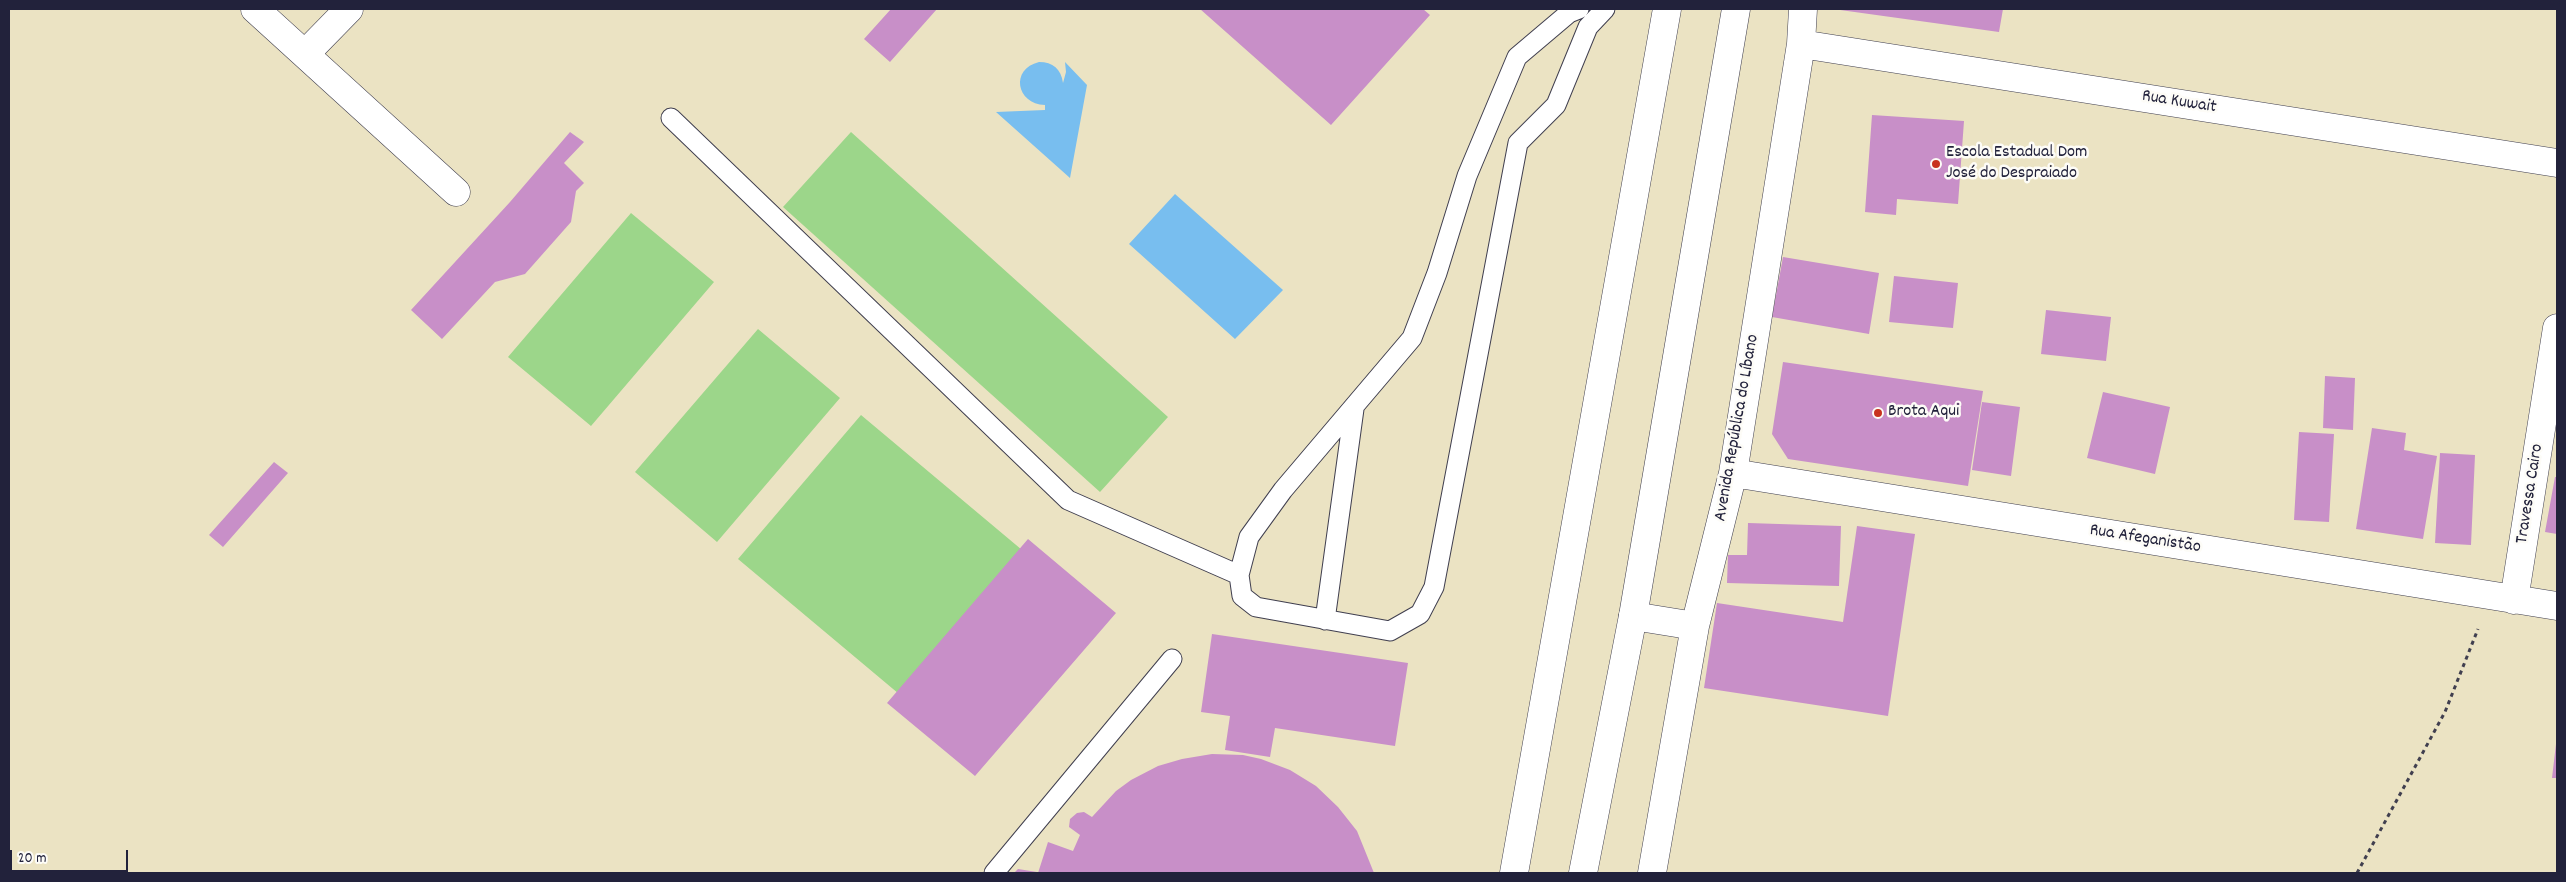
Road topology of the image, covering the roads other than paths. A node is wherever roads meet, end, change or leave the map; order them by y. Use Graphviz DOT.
graph roads {
  1 [pos="255,9"];
  2 [pos="349,9"];
  3 [pos="1579,9"];
  4 [pos="1605,9"];
  5 [pos="1667,9"];
  6 [pos="1736,9"];
  7 [pos="1804,9"];
  8 [pos="1802,44"];
  9 [pos="305,54"];
  10 [pos="671,118"];
  11 [pos="2557,163"];
  12 [pos="456,192"];
  13 [pos="2557,328"];
  14 [pos="1354,409"];
  15 [pos="1733,474"];
  16 [pos="1239,575"];
  17 [pos="2503,598"];
  18 [pos="2557,606"];
  19 [pos="1633,616"];
  20 [pos="1325,620"];
  21 [pos="1695,626"];
  22 [pos="1172,659"];
  23 [pos="994,873"];
  24 [pos="1514,873"];
  25 [pos="1584,873"];
  26 [pos="1652,873"];
  1 -- 9 [label="street"];
  2 -- 9 [label="street"];
  3 -- 14 [label="lane"];
  4 -- 20 [label="lane"];
  5 -- 24 [label="street"];
  6 -- 19 [label="street"];
  7 -- 8 [label="street, Avenida República do Líbano"];
  8 -- 11 [label="street, Rua Kuwait"];
  8 -- 15 [label="street, Avenida República do Líbano"];
  9 -- 12 [label="street"];
  10 -- 16 [label="lane"];
  13 -- 17 [label="street, Travessa Cairo"];
  14 -- 16 [label="lane"];
  14 -- 20 [label="lane"];
  15 -- 17 [label="street, Rua Afeganistão"];
  15 -- 21 [label="street, Avenida República do Líbano"];
  16 -- 20 [label="lane"];
  17 -- 18 [label="street, Rua Afeganistão"];
  19 -- 21 [label="street"];
  19 -- 25 [label="street"];
  21 -- 26 [label="street, Avenida República do Líbano"];
  22 -- 23 [label="lane"];
}
